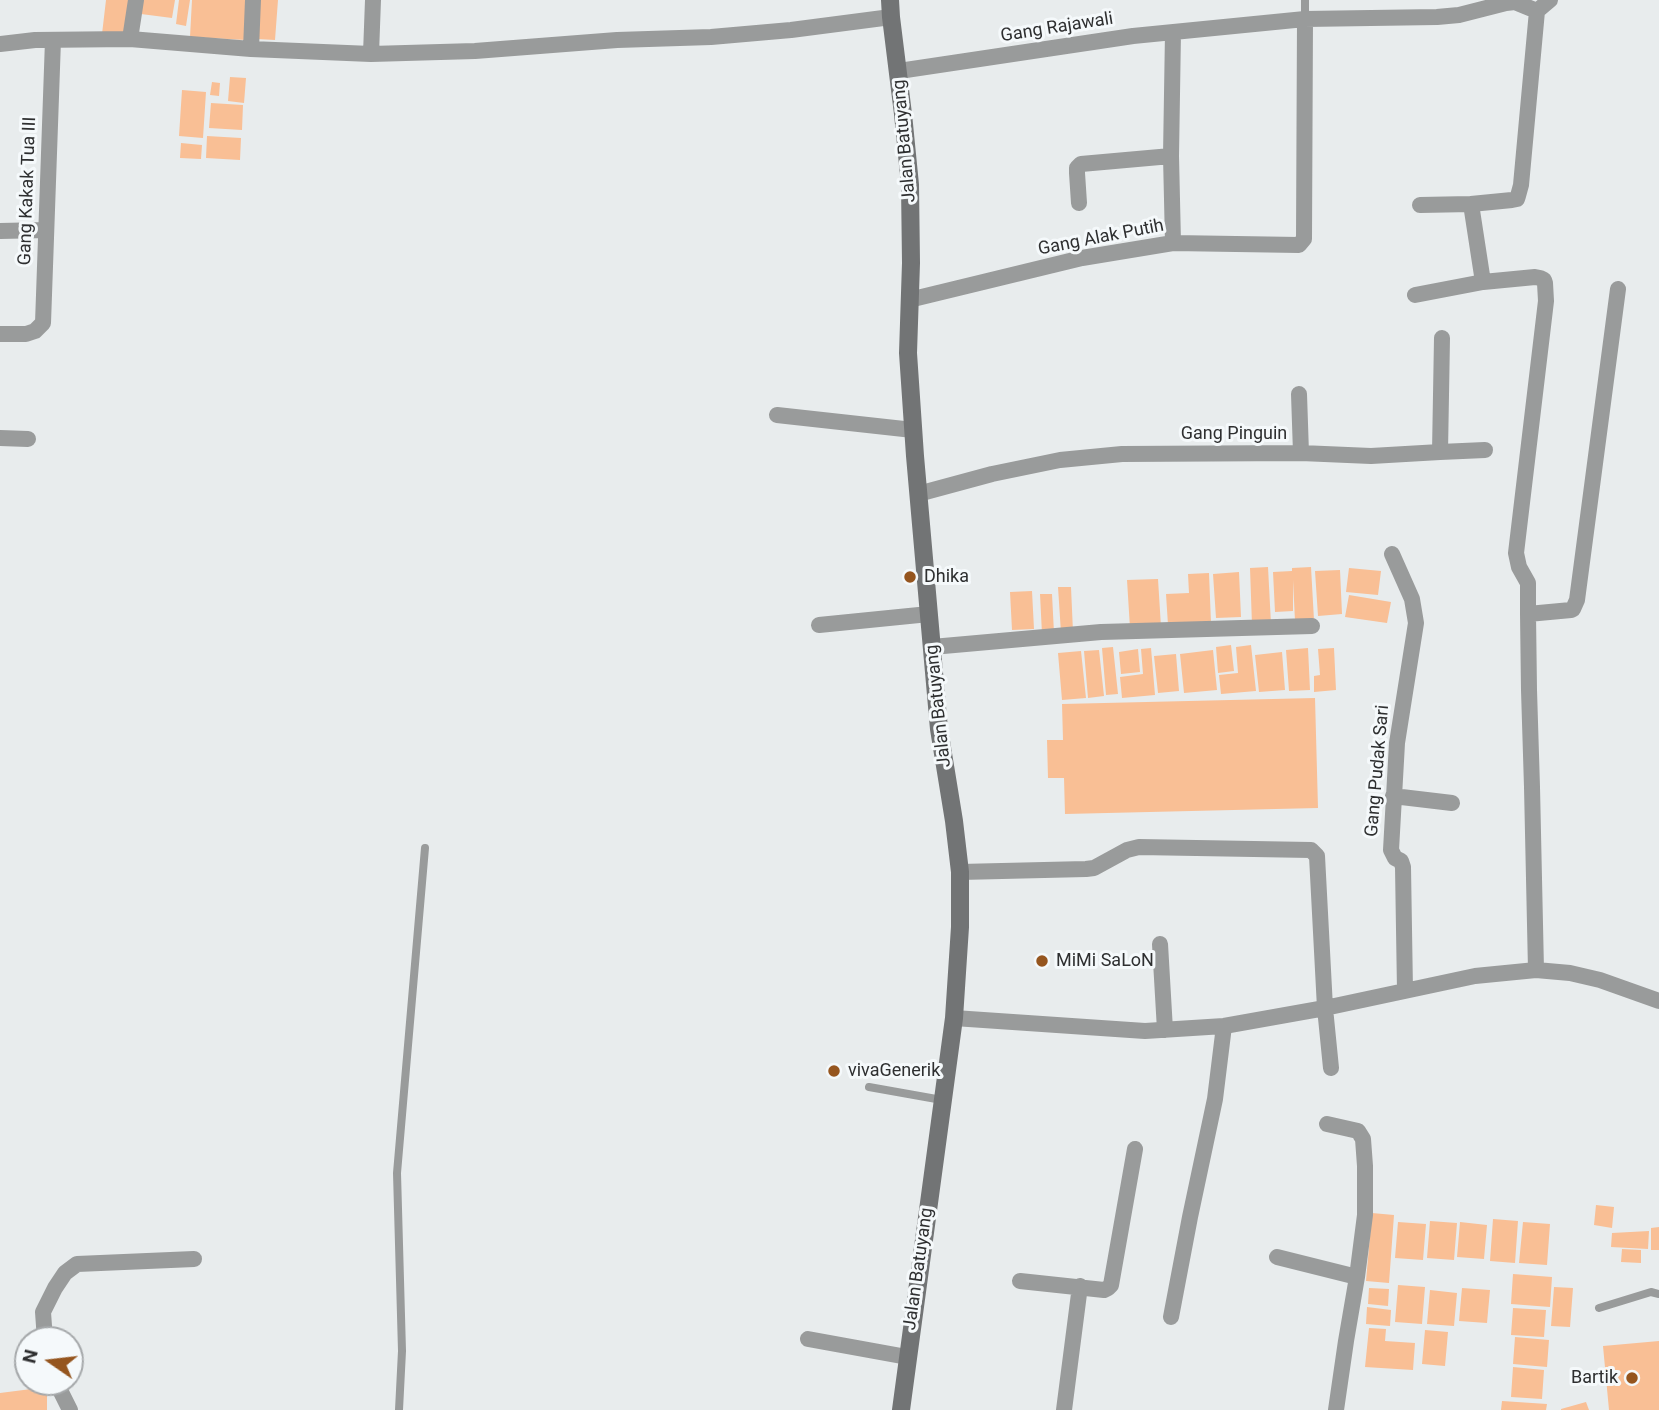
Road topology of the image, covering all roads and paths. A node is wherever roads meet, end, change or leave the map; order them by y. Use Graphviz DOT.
graph roads {
  1 [pos="136,0"];
  2 [pos="253,0"];
  3 [pos="373,0"];
  4 [pos="1305,0"];
  5 [pos="1550,0"];
  6 [pos="890,9"];
  7 [pos="1537,11"];
  8 [pos="1305,19"];
  9 [pos="1172,32"];
  10 [pos="130,39"];
  11 [pos="53,40"];
  12 [pos="0,44"];
  13 [pos="251,50"];
  14 [pos="371,54"];
  15 [pos="899,71"];
  16 [pos="1171,156"];
  17 [pos="1079,203"];
  18 [pos="1471,204"];
  19 [pos="1420,205"];
  20 [pos="45,230"];
  21 [pos="0,231"];
  22 [pos="1173,243"];
  23 [pos="1483,282"];
  24 [pos="1618,289"];
  25 [pos="1415,295"];
  26 [pos="909,300"];
  27 [pos="0,334"];
  28 [pos="1441,338"];
  29 [pos="1298,394"];
  30 [pos="777,415"];
  31 [pos="913,430"];
  32 [pos="0,438"];
  33 [pos="27,439"];
  34 [pos="1485,450"];
  35 [pos="1440,452"];
  36 [pos="1301,453"];
  37 [pos="918,494"];
  38 [pos="1392,554"];
  39 [pos="929,614"];
  40 [pos="1528,614"];
  41 [pos="819,625"];
  42 [pos="1312,626"];
  43 [pos="932,647"];
  44 [pos="1393,796"];
  45 [pos="1452,803"];
  46 [pos="425,848"];
  47 [pos="960,872"];
  48 [pos="1160,944"];
  49 [pos="1536,970"];
  50 [pos="1405,991"];
  51 [pos="1659,1001"];
  52 [pos="1325,1008"];
  53 [pos="954,1018"];
  54 [pos="1224,1026"];
  55 [pos="1166,1030"];
  56 [pos="1331,1068"];
  57 [pos="869,1087"];
  58 [pos="944,1100"];
  59 [pos="1327,1124"];
  60 [pos="1135,1149"];
  61 [pos="1277,1257"];
  62 [pos="194,1259"];
  63 [pos="1357,1277"];
  64 [pos="1020,1281"];
  65 [pos="1080,1286"];
  66 [pos="1659,1294"];
  67 [pos="1599,1308"];
  68 [pos="1171,1317"];
  69 [pos="44,1326"];
  70 [pos="808,1339"];
  71 [pos="907,1357"];
  72 [pos="399,1410"];
  73 [pos="901,1410"];
  74 [pos="1064,1410"];
  75 [pos="1336,1410"];
  1 -- 10 [label="street"];
  2 -- 13 [label="street"];
  3 -- 14 [label="street"];
  4 -- 8 [label="lane"];
  5 -- 7 [label="street"];
  6 -- 14 [label="street"];
  6 -- 15 [label="street, Jalan Batuyang"];
  7 -- 8 [label="street, Gang Rajawali"];
  7 -- 18 [label="street"];
  8 -- 9 [label="street, Gang Rajawali"];
  8 -- 22 [label="street, Gang Alak Putih"];
  9 -- 15 [label="street, Gang Rajawali"];
  9 -- 16 [label="street"];
  10 -- 11 [label="street"];
  10 -- 13 [label="street"];
  11 -- 12 [label="street"];
  11 -- 20 [label="street, Gang Kakak Tua III"];
  13 -- 14 [label="street"];
  15 -- 26 [label="street, Jalan Batuyang"];
  16 -- 17 [label="street"];
  16 -- 22 [label="street"];
  18 -- 19 [label="street"];
  18 -- 23 [label="street"];
  20 -- 21 [label="street"];
  20 -- 27 [label="street, Gang Kakak Tua III"];
  22 -- 26 [label="street, Gang Alak Putih"];
  23 -- 25 [label="street"];
  23 -- 40 [label="street"];
  24 -- 40 [label="street"];
  26 -- 31 [label="street, Jalan Batuyang"];
  28 -- 35 [label="street"];
  29 -- 36 [label="street"];
  30 -- 31 [label="street"];
  31 -- 37 [label="street, Jalan Batuyang"];
  32 -- 33 [label="street"];
  34 -- 35 [label="street, Gang Pinguin"];
  35 -- 36 [label="street, Gang Pinguin"];
  36 -- 37 [label="street, Gang Pinguin"];
  37 -- 39 [label="street, Jalan Batuyang"];
  38 -- 44 [label="street, Gang Pudak Sari"];
  39 -- 41 [label="street"];
  39 -- 43 [label="street, Jalan Batuyang"];
  40 -- 49 [label="street"];
  42 -- 43 [label="street"];
  43 -- 47 [label="street, Jalan Batuyang"];
  44 -- 45 [label="street"];
  44 -- 50 [label="street, Gang Pudak Sari"];
  46 -- 72 [label="lane"];
  47 -- 52 [label="street"];
  47 -- 53 [label="street, Jalan Batuyang"];
  48 -- 55 [label="street"];
  49 -- 50 [label="street"];
  49 -- 51 [label="street"];
  50 -- 52 [label="street"];
  52 -- 54 [label="street"];
  52 -- 56 [label="street"];
  53 -- 55 [label="street"];
  53 -- 58 [label="street, Jalan Batuyang"];
  54 -- 55 [label="street"];
  54 -- 68 [label="street"];
  57 -- 58 [label="lane"];
  58 -- 71 [label="street, Jalan Batuyang"];
  59 -- 63 [label="street"];
  60 -- 65 [label="street"];
  61 -- 63 [label="street"];
  62 -- 69 [label="street"];
  63 -- 75 [label="street"];
  64 -- 65 [label="street"];
  65 -- 74 [label="street"];
  66 -- 67 [label="lane"];
  70 -- 71 [label="street"];
  71 -- 73 [label="street, Jalan Batuyang"];
}
